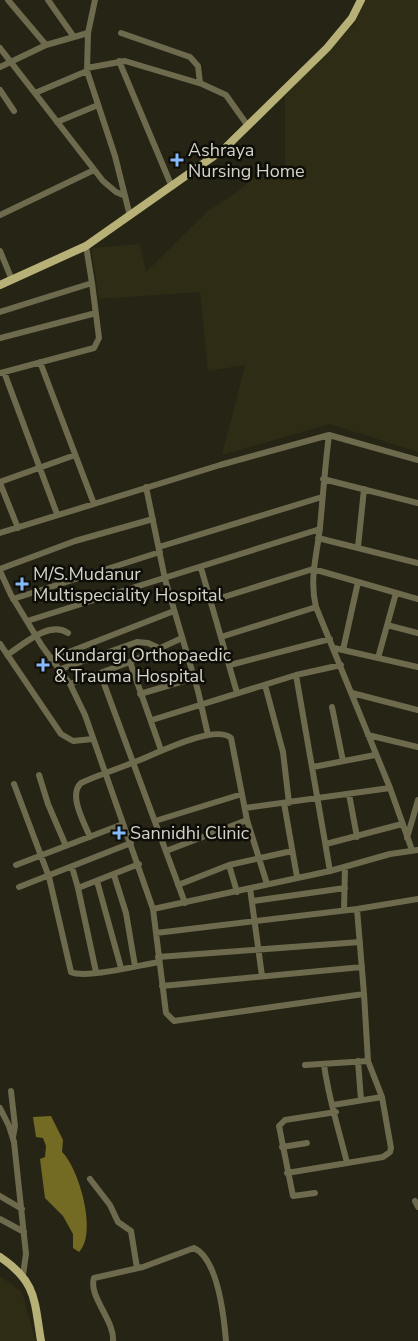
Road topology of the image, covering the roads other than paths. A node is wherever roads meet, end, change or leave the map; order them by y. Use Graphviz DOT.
graph roads {
  1 [pos="8,0"];
  2 [pos="48,0"];
  3 [pos="95,0"];
  4 [pos="361,0"];
  5 [pos="88,33"];
  6 [pos="122,33"];
  7 [pos="74,37"];
  8 [pos="46,45"];
  9 [pos="0,48"];
  10 [pos="11,61"];
  11 [pos="119,61"];
  12 [pos="0,67"];
  13 [pos="87,69"];
  14 [pos="200,83"];
  15 [pos="0,90"];
  16 [pos="35,93"];
  17 [pos="98,106"];
  18 [pos="14,111"];
  19 [pos="57,122"];
  20 [pos="248,126"];
  21 [pos="94,170"];
  22 [pos="172,188"];
  23 [pos="123,195"];
  24 [pos="0,215"];
  25 [pos="130,216"];
  26 [pos="86,246"];
  27 [pos="0,251"];
  28 [pos="12,280"];
  29 [pos="92,284"];
  30 [pos="0,285"];
  31 [pos="0,312"];
  32 [pos="96,313"];
  33 [pos="0,338"];
  34 [pos="40,362"];
  35 [pos="2,373"];
  36 [pos="329,435"];
  37 [pos="75,455"];
  38 [pos="418,460"];
  39 [pos="40,468"];
  40 [pos="323,479"];
  41 [pos="0,482"];
  42 [pos="146,487"];
  43 [pos="364,489"];
  44 [pos="322,497"];
  45 [pos="418,503"];
  46 [pos="94,504"];
  47 [pos="57,514"];
  48 [pos="153,519"];
  49 [pos="18,528"];
  50 [pos="320,529"];
  51 [pos="0,533"];
  52 [pos="318,538"];
  53 [pos="358,547"];
  54 [pos="160,550"];
  55 [pos="418,562"];
  56 [pos="201,568"];
  57 [pos="313,569"];
  58 [pos="0,570"];
  59 [pos="165,578"];
  60 [pos="358,582"];
  61 [pos="396,593"];
  62 [pos="13,599"];
  63 [pos="418,599"];
  64 [pos="211,601"];
  65 [pos="316,607"];
  66 [pos="174,611"];
  67 [pos="27,622"];
  68 [pos="387,625"];
  69 [pos="68,633"];
  70 [pos="418,633"];
  71 [pos="36,636"];
  72 [pos="221,637"];
  73 [pos="182,638"];
  74 [pos="330,638"];
  75 [pos="0,644"];
  76 [pos="159,648"];
  77 [pos="334,648"];
  78 [pos="343,650"];
  79 [pos="7,655"];
  80 [pos="378,658"];
  81 [pos="51,659"];
  82 [pos="130,662"];
  83 [pos="230,665"];
  84 [pos="341,665"];
  85 [pos="418,667"];
  86 [pos="58,670"];
  87 [pos="100,673"];
  88 [pos="296,676"];
  89 [pos="194,678"];
  90 [pos="70,684"];
  91 [pos="265,685"];
  92 [pos="238,693"];
  93 [pos="140,694"];
  94 [pos="352,694"];
  95 [pos="201,705"];
  96 [pos="332,707"];
  97 [pos="418,710"];
  98 [pos="152,720"];
  99 [pos="208,735"];
  100 [pos="368,735"];
  101 [pos="93,739"];
  102 [pos="418,747"];
  103 [pos="161,750"];
  104 [pos="375,755"];
  105 [pos="343,761"];
  106 [pos="134,763"];
  107 [pos="313,767"];
  108 [pos="104,773"];
  109 [pos="39,775"];
  110 [pos="14,784"];
  111 [pos="390,788"];
  112 [pos="242,794"];
  113 [pos="349,794"];
  114 [pos="318,799"];
  115 [pos="418,800"];
  116 [pos="287,803"];
  117 [pos="245,808"];
  118 [pos="247,820"];
  119 [pos="155,821"];
  120 [pos="123,824"];
  121 [pos="402,824"];
  122 [pos="90,837"];
  123 [pos="357,837"];
  124 [pos="407,838"];
  125 [pos="131,842"];
  126 [pos="326,844"];
  127 [pos="66,846"];
  128 [pos="415,850"];
  129 [pos="166,851"];
  130 [pos="292,851"];
  131 [pos="40,856"];
  132 [pos="258,858"];
  133 [pos="138,864"];
  134 [pos="16,865"];
  135 [pos="229,865"];
  136 [pos="72,867"];
  137 [pos="345,867"];
  138 [pos="330,871"];
  139 [pos="114,875"];
  140 [pos="48,877"];
  141 [pos="297,877"];
  142 [pos="97,881"];
  143 [pos="267,884"];
  144 [pos="178,885"];
  145 [pos="19,887"];
  146 [pos="78,888"];
  147 [pos="250,888"];
  148 [pos="345,888"];
  149 [pos="237,892"];
  150 [pos="418,899"];
  151 [pos="253,901"];
  152 [pos="185,903"];
  153 [pos="154,909"];
  154 [pos="357,909"];
  155 [pos="344,910"];
  156 [pos="256,921"];
  157 [pos="156,933"];
  158 [pos="360,942"];
  159 [pos="259,950"];
  160 [pos="159,960"];
  161 [pos="135,966"];
  162 [pos="362,967"];
  163 [pos="121,968"];
  164 [pos="96,972"];
  165 [pos="262,976"];
  166 [pos="162,986"];
  167 [pos="364,994"];
  168 [pos="358,1061"];
  169 [pos="368,1061"];
  170 [pos="324,1064"];
  171 [pos="304,1065"];
  172 [pos="11,1091"];
  173 [pos="382,1097"];
  174 [pos="361,1100"];
  175 [pos="333,1105"];
  176 [pos="0,1108"];
  177 [pos="336,1112"];
  178 [pos="13,1137"];
  179 [pos="307,1143"];
  180 [pos="282,1147"];
  181 [pos="346,1163"];
  182 [pos="288,1173"];
  183 [pos="90,1179"];
  184 [pos="315,1193"];
  185 [pos="0,1196"];
  186 [pos="22,1209"];
  187 [pos="0,1219"];
  188 [pos="24,1232"];
  189 [pos="0,1258"];
  190 [pos="138,1268"];
  191 [pos="23,1275"];
  192 [pos="115,1340"];
  193 [pos="41,1341"];
  194 [pos="226,1341"];
  1 -- 8 [label="street"];
  2 -- 7 [label="street"];
  3 -- 5 [label="street"];
  4 -- 20 [label="main road"];
  5 -- 7 [label="street"];
  5 -- 13 [label="street"];
  6 -- 14 [label="street"];
  7 -- 8 [label="street"];
  8 -- 10 [label="street"];
  9 -- 10 [label="street"];
  10 -- 12 [label="street"];
  10 -- 16 [label="street"];
  11 -- 13 [label="street"];
  11 -- 14 [label="street"];
  11 -- 22 [label="street"];
  13 -- 16 [label="street"];
  13 -- 17 [label="street"];
  14 -- 20 [label="street"];
  15 -- 18 [label="street"];
  16 -- 19 [label="street"];
  17 -- 19 [label="street"];
  17 -- 23 [label="street"];
  19 -- 21 [label="street"];
  20 -- 22 [label="main road"];
  21 -- 23 [label="street"];
  21 -- 24 [label="street"];
  22 -- 25 [label="main road"];
  23 -- 25 [label="street"];
  25 -- 26 [label="main road"];
  26 -- 28 [label="main road"];
  26 -- 29 [label="street"];
  27 -- 28 [label="street"];
  28 -- 30 [label="main road"];
  29 -- 31 [label="street"];
  29 -- 32 [label="street"];
  32 -- 33 [label="street"];
  32 -- 34 [label="street"];
  34 -- 35 [label="street"];
  34 -- 37 [label="street"];
  35 -- 39 [label="street"];
  36 -- 38 [label="street"];
  36 -- 40 [label="street"];
  36 -- 42 [label="street"];
  37 -- 39 [label="street"];
  37 -- 46 [label="street"];
  39 -- 41 [label="street"];
  39 -- 47 [label="street"];
  40 -- 43 [label="street"];
  40 -- 44 [label="street"];
  41 -- 49 [label="street"];
  42 -- 46 [label="street"];
  42 -- 48 [label="street"];
  43 -- 45 [label="street"];
  43 -- 53 [label="street"];
  44 -- 50 [label="street"];
  44 -- 54 [label="street"];
  46 -- 47 [label="street"];
  47 -- 49 [label="street"];
  48 -- 54 [label="street"];
  48 -- 58 [label="street"];
  49 -- 51 [label="street"];
  50 -- 52 [label="street"];
  50 -- 56 [label="street"];
  52 -- 53 [label="street"];
  52 -- 57 [label="street"];
  53 -- 55 [label="street"];
  54 -- 59 [label="street"];
  54 -- 62 [label="street"];
  56 -- 59 [label="street"];
  56 -- 64 [label="street"];
  57 -- 60 [label="street"];
  57 -- 64 [label="street"];
  57 -- 65 [label="street"];
  58 -- 62 [label="street"];
  59 -- 66 [label="street"];
  59 -- 67 [label="street"];
  60 -- 61 [label="street"];
  60 -- 78 [label="street"];
  61 -- 63 [label="street"];
  61 -- 68 [label="street"];
  62 -- 67 [label="street"];
  64 -- 72 [label="street"];
  65 -- 72 [label="street"];
  65 -- 74 [label="street"];
  66 -- 73 [label="street"];
  66 -- 81 [label="street"];
  67 -- 71 [label="street"];
  68 -- 70 [label="street"];
  68 -- 80 [label="street"];
  69 -- 71 [label="street"];
  71 -- 79 [label="street"];
  71 -- 81 [label="street"];
  72 -- 83 [label="street"];
  73 -- 76 [label="street"];
  73 -- 89 [label="street"];
  74 -- 77 [label="street"];
  74 -- 83 [label="street"];
  75 -- 79 [label="street"];
  76 -- 82 [label="street"];
  76 -- 86 [label="street"];
  77 -- 78 [label="street"];
  77 -- 84 [label="street"];
  78 -- 80 [label="street"];
  79 -- 101 [label="street"];
  80 -- 85 [label="street"];
  81 -- 86 [label="street"];
  82 -- 87 [label="street"];
  82 -- 93 [label="street"];
  83 -- 92 [label="street"];
  84 -- 88 [label="street"];
  84 -- 94 [label="street"];
  86 -- 90 [label="street"];
  87 -- 90 [label="street"];
  87 -- 106 [label="street"];
  88 -- 91 [label="street"];
  88 -- 107 [label="street"];
  89 -- 93 [label="street"];
  89 -- 95 [label="street"];
  90 -- 101 [label="street"];
  91 -- 92 [label="street"];
  91 -- 116 [label="street"];
  92 -- 95 [label="street"];
  93 -- 98 [label="street"];
  94 -- 97 [label="street"];
  94 -- 100 [label="street"];
  95 -- 98 [label="street"];
  95 -- 99 [label="street"];
  96 -- 105 [label="street"];
  98 -- 103 [label="street"];
  99 -- 103 [label="street"];
  99 -- 112 [label="street"];
  100 -- 102 [label="street"];
  100 -- 104 [label="street"];
  101 -- 108 [label="street"];
  103 -- 106 [label="street"];
  104 -- 105 [label="street"];
  104 -- 111 [label="street"];
  105 -- 107 [label="street"];
  106 -- 108 [label="street"];
  106 -- 119 [label="street"];
  107 -- 114 [label="street"];
  108 -- 120 [label="street"];
  108 -- 122 [label="street"];
  109 -- 127 [label="street"];
  110 -- 131 [label="street"];
  111 -- 113 [label="street"];
  111 -- 121 [label="street"];
  112 -- 117 [label="street"];
  112 -- 119 [label="street"];
  113 -- 114 [label="street"];
  113 -- 123 [label="street"];
  114 -- 116 [label="street"];
  114 -- 126 [label="street"];
  115 -- 124 [label="street"];
  116 -- 117 [label="street"];
  116 -- 130 [label="street"];
  117 -- 118 [label="street"];
  118 -- 129 [label="street"];
  118 -- 132 [label="street"];
  119 -- 129 [label="street"];
  120 -- 122 [label="street"];
  120 -- 125 [label="street"];
  121 -- 123 [label="street"];
  121 -- 124 [label="street"];
  122 -- 127 [label="street"];
  123 -- 126 [label="street"];
  124 -- 128 [label="street"];
  125 -- 133 [label="street"];
  125 -- 136 [label="street"];
  126 -- 138 [label="street"];
  127 -- 131 [label="street"];
  128 -- 137 [label="street"];
  129 -- 144 [label="street"];
  130 -- 132 [label="street"];
  130 -- 141 [label="street"];
  131 -- 134 [label="street"];
  131 -- 140 [label="street"];
  132 -- 135 [label="street"];
  132 -- 143 [label="street"];
  133 -- 139 [label="street"];
  133 -- 153 [label="street"];
  135 -- 144 [label="street"];
  135 -- 149 [label="street"];
  136 -- 140 [label="street"];
  136 -- 146 [label="street"];
  137 -- 138 [label="street"];
  137 -- 148 [label="street"];
  138 -- 141 [label="street"];
  139 -- 142 [label="street"];
  139 -- 161 [label="street"];
  140 -- 145 [label="street"];
  140 -- 164 [label="street"];
  141 -- 143 [label="street"];
  142 -- 146 [label="street"];
  142 -- 163 [label="street"];
  143 -- 147 [label="street"];
  144 -- 152 [label="street"];
  146 -- 164 [label="street"];
  147 -- 149 [label="street"];
  147 -- 151 [label="street"];
  148 -- 151 [label="street"];
  148 -- 155 [label="street"];
  149 -- 152 [label="street"];
  150 -- 154 [label="street"];
  151 -- 156 [label="street"];
  152 -- 153 [label="street"];
  153 -- 157 [label="street"];
  154 -- 155 [label="street"];
  154 -- 158 [label="street"];
  155 -- 156 [label="street"];
  156 -- 157 [label="street"];
  156 -- 159 [label="street"];
  157 -- 160 [label="street"];
  158 -- 159 [label="street"];
  158 -- 162 [label="street"];
  159 -- 160 [label="street"];
  159 -- 165 [label="street"];
  160 -- 161 [label="street"];
  160 -- 166 [label="street"];
  161 -- 163 [label="street"];
  162 -- 165 [label="street"];
  162 -- 167 [label="street"];
  163 -- 164 [label="street"];
  165 -- 166 [label="street"];
  166 -- 167 [label="street"];
  167 -- 169 [label="street"];
  168 -- 169 [label="street"];
  168 -- 170 [label="street"];
  168 -- 174 [label="street"];
  169 -- 173 [label="street"];
  170 -- 171 [label="street"];
  170 -- 175 [label="street"];
  172 -- 178 [label="street"];
  173 -- 174 [label="street"];
  173 -- 181 [label="street"];
  174 -- 175 [label="street"];
  175 -- 177 [label="street"];
  176 -- 178 [label="street"];
  177 -- 180 [label="street"];
  177 -- 181 [label="street"];
  178 -- 186 [label="street"];
  179 -- 180 [label="street"];
  180 -- 182 [label="street"];
  181 -- 182 [label="street"];
  182 -- 184 [label="street"];
  183 -- 190 [label="street"];
  185 -- 186 [label="street"];
  186 -- 188 [label="street"];
  187 -- 188 [label="street"];
  188 -- 191 [label="street"];
  189 -- 191 [label="main road"];
  190 -- 192 [label="street"];
  190 -- 194 [label="street"];
  191 -- 193 [label="main road"];
}
